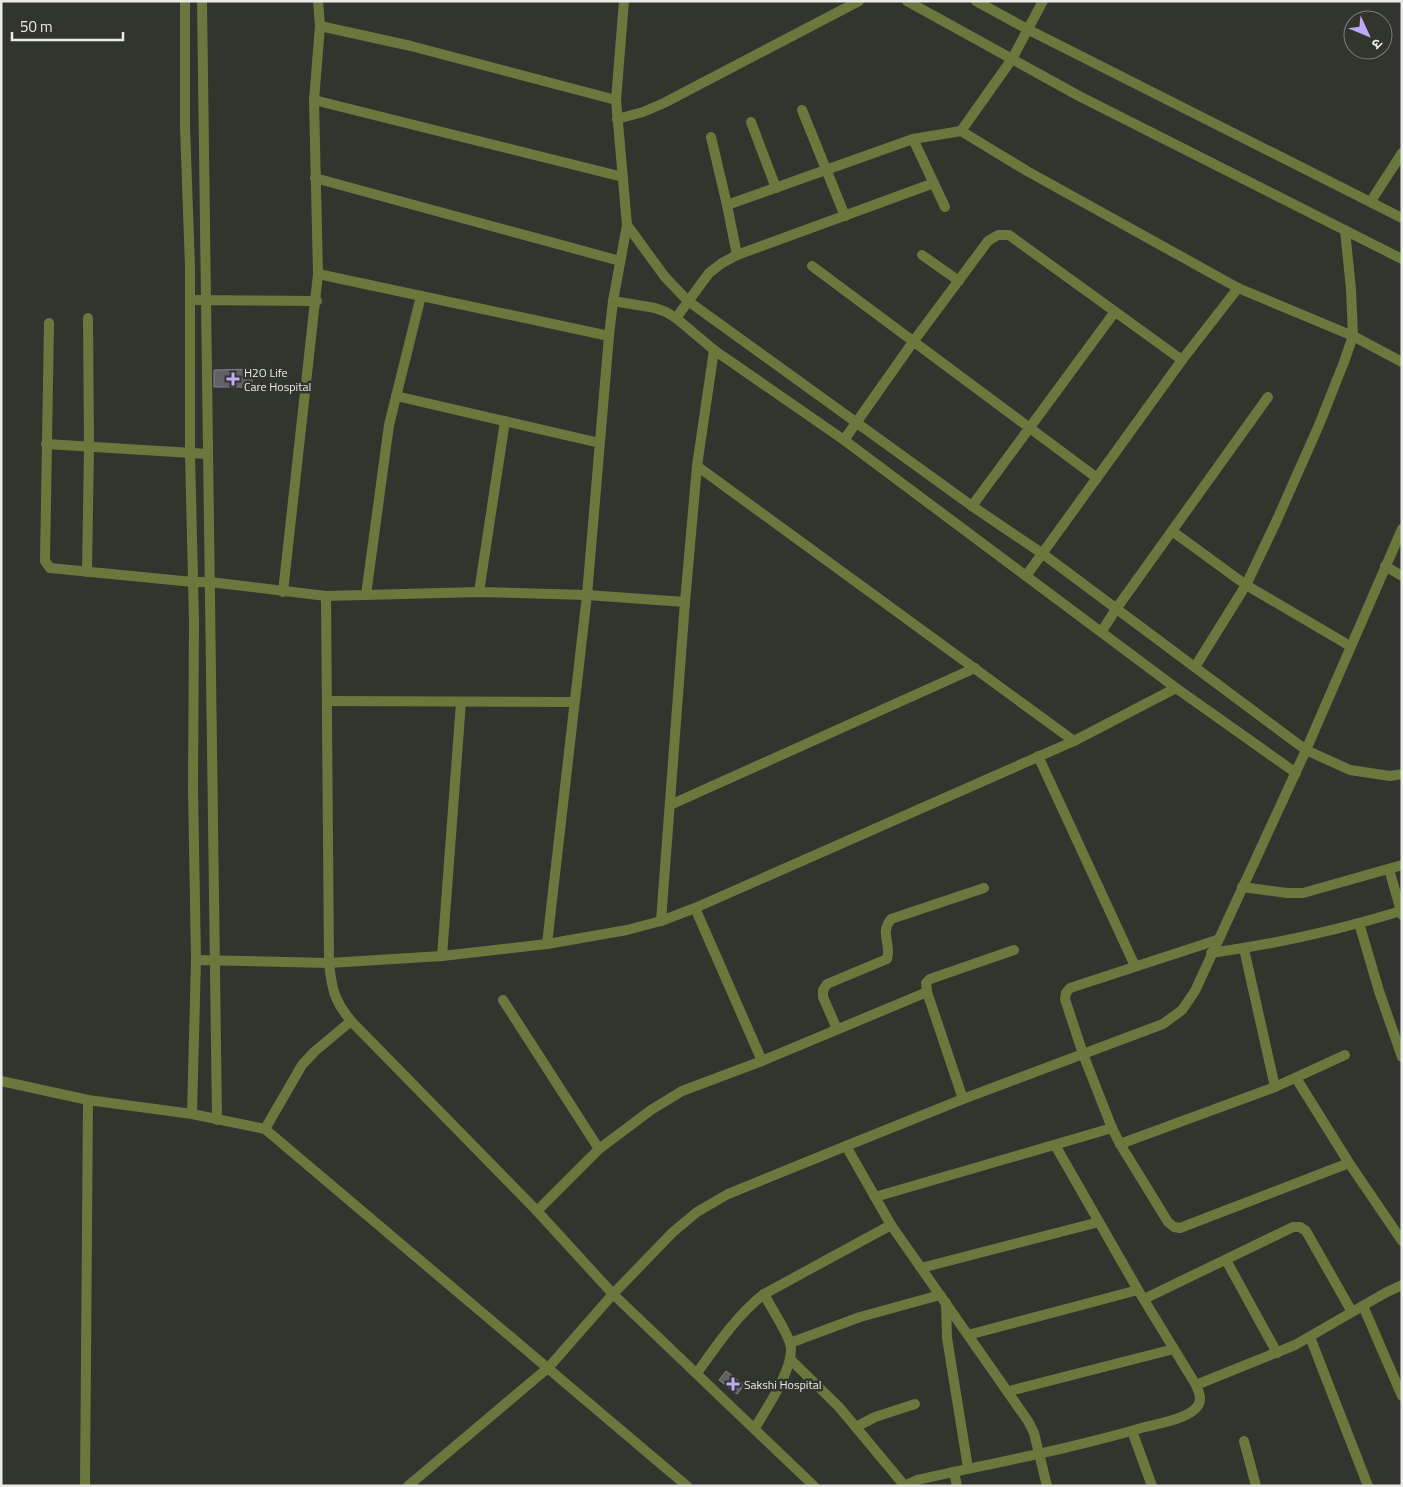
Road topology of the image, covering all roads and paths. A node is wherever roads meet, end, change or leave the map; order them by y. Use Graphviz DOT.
graph roads {
  1 [pos="185,1"];
  2 [pos="202,1"];
  3 [pos="318,1"];
  4 [pos="624,1"];
  5 [pos="860,1"];
  6 [pos="907,1"];
  7 [pos="976,1"];
  8 [pos="1043,1"];
  9 [pos="320,26"];
  10 [pos="1029,30"];
  11 [pos="1012,59"];
  12 [pos="314,100"];
  13 [pos="616,100"];
  14 [pos="802,110"];
  15 [pos="617,119"];
  16 [pos="751,122"];
  17 [pos="961,131"];
  18 [pos="711,136"];
  19 [pos="913,139"];
  20 [pos="1402,153"];
  21 [pos="827,170"];
  22 [pos="623,176"];
  23 [pos="315,178"];
  24 [pos="934,183"];
  25 [pos="776,188"];
  26 [pos="1371,201"];
  27 [pos="727,205"];
  28 [pos="944,207"];
  29 [pos="844,216"];
  30 [pos="1402,218"];
  31 [pos="628,225"];
  32 [pos="1345,230"];
  33 [pos="737,255"];
  34 [pos="922,255"];
  35 [pos="1402,258"];
  36 [pos="620,261"];
  37 [pos="812,266"];
  38 [pos="318,274"];
  39 [pos="959,281"];
  40 [pos="1238,288"];
  41 [pos="421,296"];
  42 [pos="190,300"];
  43 [pos="205,300"];
  44 [pos="316,300"];
  45 [pos="613,301"];
  46 [pos="688,301"];
  47 [pos="1114,313"];
  48 [pos="88,318"];
  49 [pos="676,318"];
  50 [pos="49,322"];
  51 [pos="609,336"];
  52 [pos="1352,336"];
  53 [pos="913,342"];
  54 [pos="714,350"];
  55 [pos="1182,360"];
  56 [pos="1402,362"];
  57 [pos="396,396"];
  58 [pos="1268,397"];
  59 [pos="504,421"];
  60 [pos="857,421"];
  61 [pos="1030,427"];
  62 [pos="844,440"];
  63 [pos="600,443"];
  64 [pos="46,444"];
  65 [pos="89,447"];
  66 [pos="190,454"];
  67 [pos="208,454"];
  68 [pos="697,466"];
  69 [pos="1097,478"];
  70 [pos="972,506"];
  71 [pos="1402,528"];
  72 [pos="1172,531"];
  73 [pos="1043,554"];
  74 [pos="1386,566"];
  75 [pos="87,572"];
  76 [pos="1026,576"];
  77 [pos="1402,576"];
  78 [pos="193,582"];
  79 [pos="210,582"];
  80 [pos="1246,584"];
  81 [pos="283,592"];
  82 [pos="479,592"];
  83 [pos="366,595"];
  84 [pos="587,595"];
  85 [pos="326,596"];
  86 [pos="685,602"];
  87 [pos="1116,609"];
  88 [pos="1102,631"];
  89 [pos="1350,646"];
  90 [pos="1195,667"];
  91 [pos="975,668"];
  92 [pos="1176,688"];
  93 [pos="327,701"];
  94 [pos="461,702"];
  95 [pos="574,702"];
  96 [pos="1074,741"];
  97 [pos="1306,750"];
  98 [pos="1038,756"];
  99 [pos="1296,773"];
  100 [pos="1402,774"];
  101 [pos="670,806"];
  102 [pos="1402,865"];
  103 [pos="1389,869"];
  104 [pos="984,888"];
  105 [pos="1242,888"];
  106 [pos="695,908"];
  107 [pos="1401,913"];
  108 [pos="661,921"];
  109 [pos="1359,923"];
  110 [pos="1217,940"];
  111 [pos="547,944"];
  112 [pos="1244,949"];
  113 [pos="1014,950"];
  114 [pos="1211,953"];
  115 [pos="442,956"];
  116 [pos="196,960"];
  117 [pos="215,961"];
  118 [pos="329,963"];
  119 [pos="1135,966"];
  120 [pos="927,992"];
  121 [pos="504,1000"];
  122 [pos="351,1021"];
  123 [pos="836,1029"];
  124 [pos="1083,1054"];
  125 [pos="1345,1055"];
  126 [pos="1402,1057"];
  127 [pos="762,1061"];
  128 [pos="1296,1078"];
  129 [pos="1,1081"];
  130 [pos="1275,1087"];
  131 [pos="963,1099"];
  132 [pos="88,1100"];
  133 [pos="192,1114"];
  134 [pos="217,1120"];
  135 [pos="1112,1128"];
  136 [pos="265,1129"];
  137 [pos="1120,1144"];
  138 [pos="1055,1145"];
  139 [pos="846,1146"];
  140 [pos="600,1149"];
  141 [pos="1349,1163"];
  142 [pos="875,1198"];
  143 [pos="537,1211"];
  144 [pos="1099,1222"];
  145 [pos="891,1225"];
  146 [pos="1402,1241"];
  147 [pos="1226,1260"];
  148 [pos="921,1268"];
  149 [pos="1402,1285"];
  150 [pos="1138,1290"];
  151 [pos="612,1294"];
  152 [pos="764,1294"];
  153 [pos="943,1299"];
  154 [pos="1144,1299"];
  155 [pos="1363,1306"];
  156 [pos="1352,1312"];
  157 [pos="968,1334"];
  158 [pos="1310,1336"];
  159 [pos="790,1343"];
  160 [pos="1174,1349"];
  161 [pos="1277,1353"];
  162 [pos="791,1360"];
  163 [pos="548,1367"];
  164 [pos="696,1373"];
  165 [pos="1196,1385"];
  166 [pos="1009,1391"];
  167 [pos="1402,1396"];
  168 [pos="915,1404"];
  169 [pos="856,1427"];
  170 [pos="755,1428"];
  171 [pos="1132,1431"];
  172 [pos="1244,1440"];
  173 [pos="1039,1454"];
  174 [pos="968,1468"];
  175 [pos="954,1472"];
  176 [pos="85,1486"];
  177 [pos="408,1486"];
  178 [pos="687,1486"];
  179 [pos="814,1486"];
  180 [pos="904,1486"];
  181 [pos="957,1486"];
  182 [pos="1047,1486"];
  183 [pos="1152,1486"];
  184 [pos="1256,1486"];
  185 [pos="1368,1486"];
  1 -- 42 [label="street"];
  2 -- 43 [label="street"];
  3 -- 9 [label="street"];
  4 -- 13 [label="street"];
  5 -- 15 [label="street"];
  6 -- 11 [label="street"];
  7 -- 10 [label="street"];
  8 -- 10 [label="street"];
  9 -- 12 [label="street"];
  9 -- 13 [label="street"];
  10 -- 11 [label="street"];
  10 -- 26 [label="street"];
  11 -- 17 [label="street"];
  11 -- 32 [label="street"];
  12 -- 22 [label="street"];
  12 -- 23 [label="street"];
  13 -- 15 [label="street"];
  14 -- 21 [label="street"];
  15 -- 22 [label="street"];
  16 -- 25 [label="street"];
  17 -- 19 [label="street"];
  17 -- 40 [label="street"];
  18 -- 27 [label="street"];
  19 -- 21 [label="street"];
  19 -- 24 [label="street"];
  20 -- 26 [label="street"];
  21 -- 25 [label="street"];
  21 -- 29 [label="street"];
  22 -- 31 [label="street"];
  23 -- 36 [label="street"];
  23 -- 38 [label="street"];
  24 -- 28 [label="street"];
  24 -- 29 [label="street"];
  25 -- 27 [label="street"];
  26 -- 30 [label="street"];
  27 -- 33 [label="street"];
  29 -- 33 [label="street"];
  31 -- 36 [label="street"];
  31 -- 46 [label="street"];
  32 -- 35 [label="street"];
  32 -- 52 [label="street"];
  33 -- 46 [label="street"];
  34 -- 39 [label="street"];
  36 -- 45 [label="street"];
  37 -- 53 [label="street"];
  38 -- 41 [label="street"];
  38 -- 44 [label="street"];
  39 -- 47 [label="street"];
  39 -- 53 [label="street"];
  40 -- 52 [label="street"];
  40 -- 55 [label="street"];
  41 -- 51 [label="street"];
  41 -- 57 [label="street"];
  42 -- 43 [label="street"];
  42 -- 66 [label="street"];
  43 -- 44 [label="street"];
  43 -- 67 [label="street"];
  44 -- 81 [label="street"];
  45 -- 49 [label="street"];
  45 -- 51 [label="street"];
  46 -- 49 [label="street"];
  46 -- 60 [label="street"];
  47 -- 55 [label="street"];
  47 -- 61 [label="street"];
  48 -- 65 [label="street"];
  49 -- 54 [label="street"];
  50 -- 64 [label="street"];
  51 -- 63 [label="street"];
  52 -- 56 [label="street"];
  52 -- 80 [label="street"];
  53 -- 60 [label="street"];
  53 -- 61 [label="street"];
  54 -- 62 [label="street"];
  54 -- 68 [label="street"];
  55 -- 69 [label="street"];
  57 -- 59 [label="street"];
  57 -- 83 [label="street"];
  58 -- 72 [label="street"];
  59 -- 63 [label="street"];
  59 -- 82 [label="street"];
  60 -- 62 [label="street"];
  60 -- 70 [label="street"];
  61 -- 69 [label="street"];
  61 -- 70 [label="street"];
  62 -- 76 [label="street"];
  63 -- 84 [label="street"];
  64 -- 65 [label="street"];
  64 -- 75 [label="street"];
  65 -- 66 [label="street"];
  65 -- 75 [label="street"];
  66 -- 67 [label="street"];
  66 -- 78 [label="street"];
  67 -- 79 [label="street"];
  68 -- 86 [label="street"];
  68 -- 91 [label="street"];
  69 -- 73 [label="street"];
  70 -- 73 [label="street"];
  71 -- 74 [label="street"];
  72 -- 80 [label="street"];
  72 -- 87 [label="street"];
  73 -- 76 [label="street"];
  73 -- 87 [label="street"];
  74 -- 77 [label="street"];
  74 -- 89 [label="street"];
  75 -- 78 [label="street"];
  76 -- 88 [label="street"];
  78 -- 79 [label="street"];
  78 -- 116 [label="street"];
  79 -- 81 [label="street"];
  79 -- 117 [label="street"];
  80 -- 89 [label="street"];
  80 -- 90 [label="street"];
  81 -- 85 [label="street"];
  82 -- 83 [label="street"];
  82 -- 84 [label="street"];
  83 -- 85 [label="street"];
  84 -- 86 [label="street"];
  84 -- 95 [label="street"];
  85 -- 93 [label="street"];
  86 -- 101 [label="street"];
  87 -- 88 [label="street"];
  87 -- 90 [label="street"];
  88 -- 92 [label="street"];
  89 -- 97 [label="street"];
  90 -- 97 [label="street"];
  91 -- 96 [label="street"];
  91 -- 101 [label="street"];
  92 -- 96 [label="street"];
  92 -- 99 [label="street"];
  93 -- 94 [label="street"];
  93 -- 118 [label="street"];
  94 -- 95 [label="street"];
  94 -- 115 [label="street"];
  95 -- 111 [label="street"];
  96 -- 98 [label="street"];
  97 -- 99 [label="street"];
  97 -- 100 [label="street"];
  98 -- 106 [label="street"];
  98 -- 119 [label="street"];
  99 -- 105 [label="street"];
  101 -- 108 [label="street"];
  102 -- 103 [label="street"];
  103 -- 105 [label="street"];
  103 -- 107 [label="street"];
  104 -- 123 [label="street"];
  105 -- 110 [label="street"];
  106 -- 108 [label="street"];
  106 -- 127 [label="street"];
  107 -- 109 [label="street"];
  108 -- 111 [label="street"];
  109 -- 112 [label="street"];
  109 -- 126 [label="street"];
  110 -- 114 [label="street"];
  110 -- 119 [label="street"];
  111 -- 115 [label="street"];
  112 -- 114 [label="street"];
  112 -- 130 [label="street"];
  113 -- 120 [label="street"];
  114 -- 124 [label="street"];
  115 -- 118 [label="street"];
  116 -- 117 [label="street"];
  116 -- 133 [label="street"];
  117 -- 118 [label="street"];
  117 -- 134 [label="street"];
  118 -- 122 [label="street"];
  119 -- 124 [label="street"];
  120 -- 123 [label="street"];
  120 -- 131 [label="street"];
  121 -- 140 [label="street"];
  122 -- 136 [label="street"];
  122 -- 143 [label="street"];
  123 -- 127 [label="street"];
  124 -- 131 [label="street"];
  124 -- 135 [label="street"];
  125 -- 128 [label="street"];
  127 -- 140 [label="street"];
  128 -- 130 [label="street"];
  128 -- 141 [label="street"];
  129 -- 132 [label="street"];
  130 -- 137 [label="street"];
  131 -- 139 [label="street"];
  132 -- 133 [label="street"];
  132 -- 176 [label="street"];
  133 -- 134 [label="street"];
  134 -- 136 [label="street"];
  135 -- 137 [label="street"];
  135 -- 138 [label="street"];
  136 -- 163 [label="street"];
  137 -- 141 [label="street"];
  138 -- 142 [label="street"];
  138 -- 144 [label="street"];
  139 -- 142 [label="street"];
  139 -- 151 [label="street"];
  140 -- 143 [label="street"];
  141 -- 146 [label="street"];
  142 -- 145 [label="street"];
  143 -- 151 [label="street"];
  144 -- 148 [label="street"];
  144 -- 150 [label="street"];
  145 -- 148 [label="street"];
  145 -- 152 [label="street"];
  147 -- 154 [label="street"];
  147 -- 156 [label="street"];
  147 -- 161 [label="street"];
  148 -- 153 [label="street"];
  149 -- 155 [label="street"];
  150 -- 154 [label="street"];
  150 -- 157 [label="street"];
  151 -- 163 [label="street"];
  151 -- 164 [label="street"];
  152 -- 159 [label="street"];
  152 -- 164 [label="street"];
  153 -- 157 [label="street"];
  153 -- 159 [label="street"];
  153 -- 174 [label="street"];
  154 -- 160 [label="street"];
  155 -- 156 [label="street"];
  155 -- 167 [label="street"];
  156 -- 158 [label="street"];
  157 -- 166 [label="street"];
  158 -- 161 [label="street"];
  158 -- 185 [label="street"];
  159 -- 162 [label="street"];
  160 -- 165 [label="street"];
  160 -- 166 [label="street"];
  161 -- 165 [label="street"];
  162 -- 169 [label="street"];
  162 -- 170 [label="street"];
  163 -- 177 [label="street"];
  163 -- 178 [label="street"];
  164 -- 170 [label="street"];
  165 -- 171 [label="street"];
  166 -- 173 [label="street"];
  168 -- 169 [label="street"];
  169 -- 180 [label="street"];
  170 -- 179 [label="street"];
  171 -- 173 [label="street"];
  171 -- 183 [label="street"];
  172 -- 184 [label="street"];
  173 -- 174 [label="street"];
  173 -- 182 [label="street"];
  174 -- 175 [label="street"];
  175 -- 180 [label="street"];
  175 -- 181 [label="street"];
}
